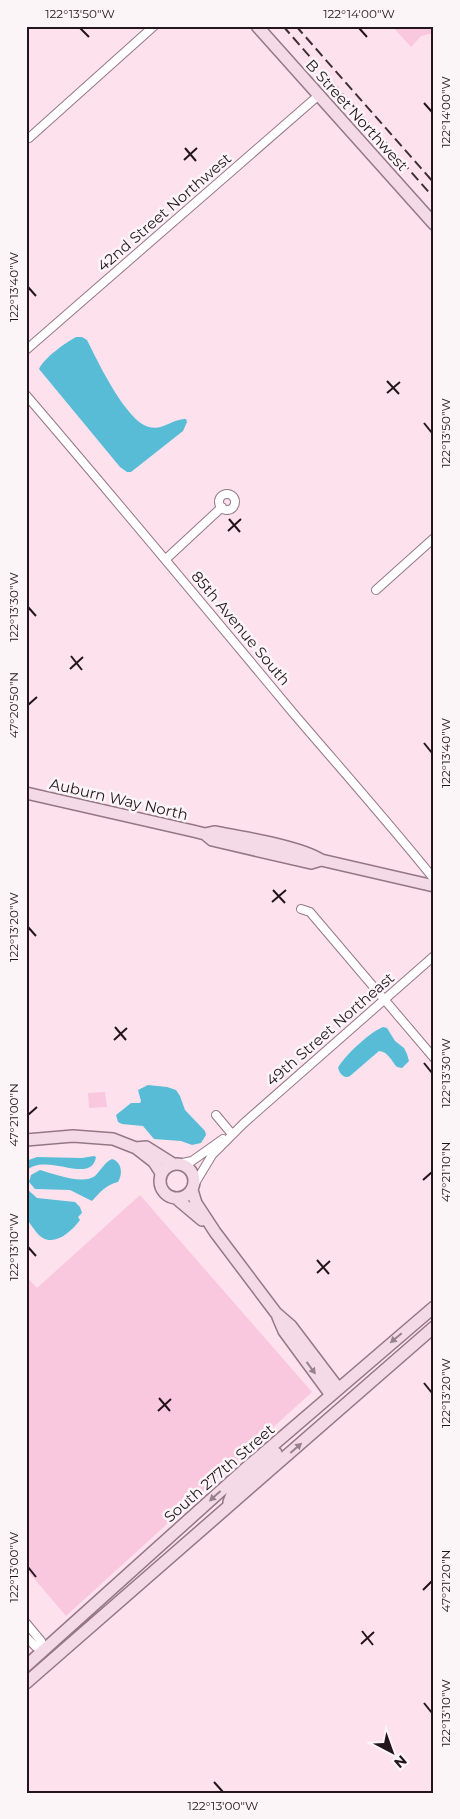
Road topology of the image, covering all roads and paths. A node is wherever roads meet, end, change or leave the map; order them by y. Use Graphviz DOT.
graph roads {
  1 [pos="154,26"];
  2 [pos="258,26"];
  3 [pos="319,95"];
  4 [pos="29,138"];
  5 [pos="434,224"];
  6 [pos="26,350"];
  7 [pos="26,394"];
  8 [pos="222,507"];
  9 [pos="434,538"];
  10 [pos="166,559"];
  11 [pos="376,590"];
  12 [pos="26,793"];
  13 [pos="206,835"];
  14 [pos="320,860"];
  15 [pos="434,879"];
  16 [pos="434,886"];
  17 [pos="301,909"];
  18 [pos="434,956"];
  19 [pos="384,1000"];
  20 [pos="434,1058"];
  21 [pos="216,1115"];
  22 [pos="244,1123"];
  23 [pos="231,1133"];
  24 [pos="26,1140"];
  25 [pos="136,1148"];
  26 [pos="175,1164"];
  27 [pos="161,1172"];
  28 [pos="193,1187"];
  29 [pos="177,1199"];
  30 [pos="215,1232"];
  31 [pos="434,1307"];
  32 [pos="434,1327"];
  33 [pos="377,1378"];
  34 [pos="335,1392"];
  35 [pos="226,1509"];
  36 [pos="199,1511"];
  37 [pos="173,1554"];
  38 [pos="127,1594"];
  39 [pos="26,1623"];
  40 [pos="26,1637"];
  41 [pos="44,1650"];
  42 [pos="26,1666"];
  43 [pos="26,1675"];
  44 [pos="26,1682"];
  1 -- 4 [label="street"];
  2 -- 3 [label="main road, B Street Northwest"];
  3 -- 5 [label="main road, B Street Northwest"];
  3 -- 6 [label="street, 42nd Street Northwest"];
  7 -- 10 [label="street, 85th Avenue South"];
  8 -- 10 [label="street"];
  9 -- 11 [label="street"];
  10 -- 15 [label="street, 85th Avenue South"];
  12 -- 13 [label="main road, Auburn Way North"];
  13 -- 14 [label="main road, Auburn Way North"];
  13 -- 14 [label="main road, Auburn Way North"];
  14 -- 16 [label="main road, Auburn Way North"];
  17 -- 19 [label="street"];
  18 -- 19 [label="street, 49th Street Northeast"];
  19 -- 20 [label="street"];
  19 -- 22 [label="street, 49th Street Northeast"];
  21 -- 23 [label="street"];
  22 -- 23 [label="street, 49th Street Northeast"];
  22 -- 28 [label="street, 49th Street Northeast"];
  23 -- 26 [label="street, 49th Street Northeast"];
  24 -- 25 [label="main road"];
  25 -- 26 [label="main road"];
  25 -- 27 [label="main road"];
  26 -- 27 [label="main road"];
  26 -- 28 [label="main road"];
  27 -- 29 [label="main road"];
  28 -- 29 [label="main road"];
  28 -- 30 [label="main road"];
  29 -- 30 [label="main road"];
  30 -- 34 [label="main road"];
  31 -- 34 [label="main road, South 277th Street, one-way"];
  32 -- 33 [label="main road, South 277th Street"];
  33 -- 34 [label="main road"];
  35 -- 33 [label="main road, South 277th Street, one-way"];
  34 -- 35 [label="main road"];
  34 -- 36 [label="main road, South 277th Street, one-way"];
  35 -- 37 [label="main road, South 277th Street"];
  36 -- 37 [label="main road"];
  36 -- 41 [label="main road, South 277th Street"];
  37 -- 38 [label="main road, South 277th Street"];
  38 -- 41 [label="main road"];
  38 -- 44 [label="main road, South 277th Street"];
  39 -- 41 [label="street"];
  40 -- 41 [label="street"];
  41 -- 42 [label="main road, South 277th Street"];
  41 -- 43 [label="main road"];
}
